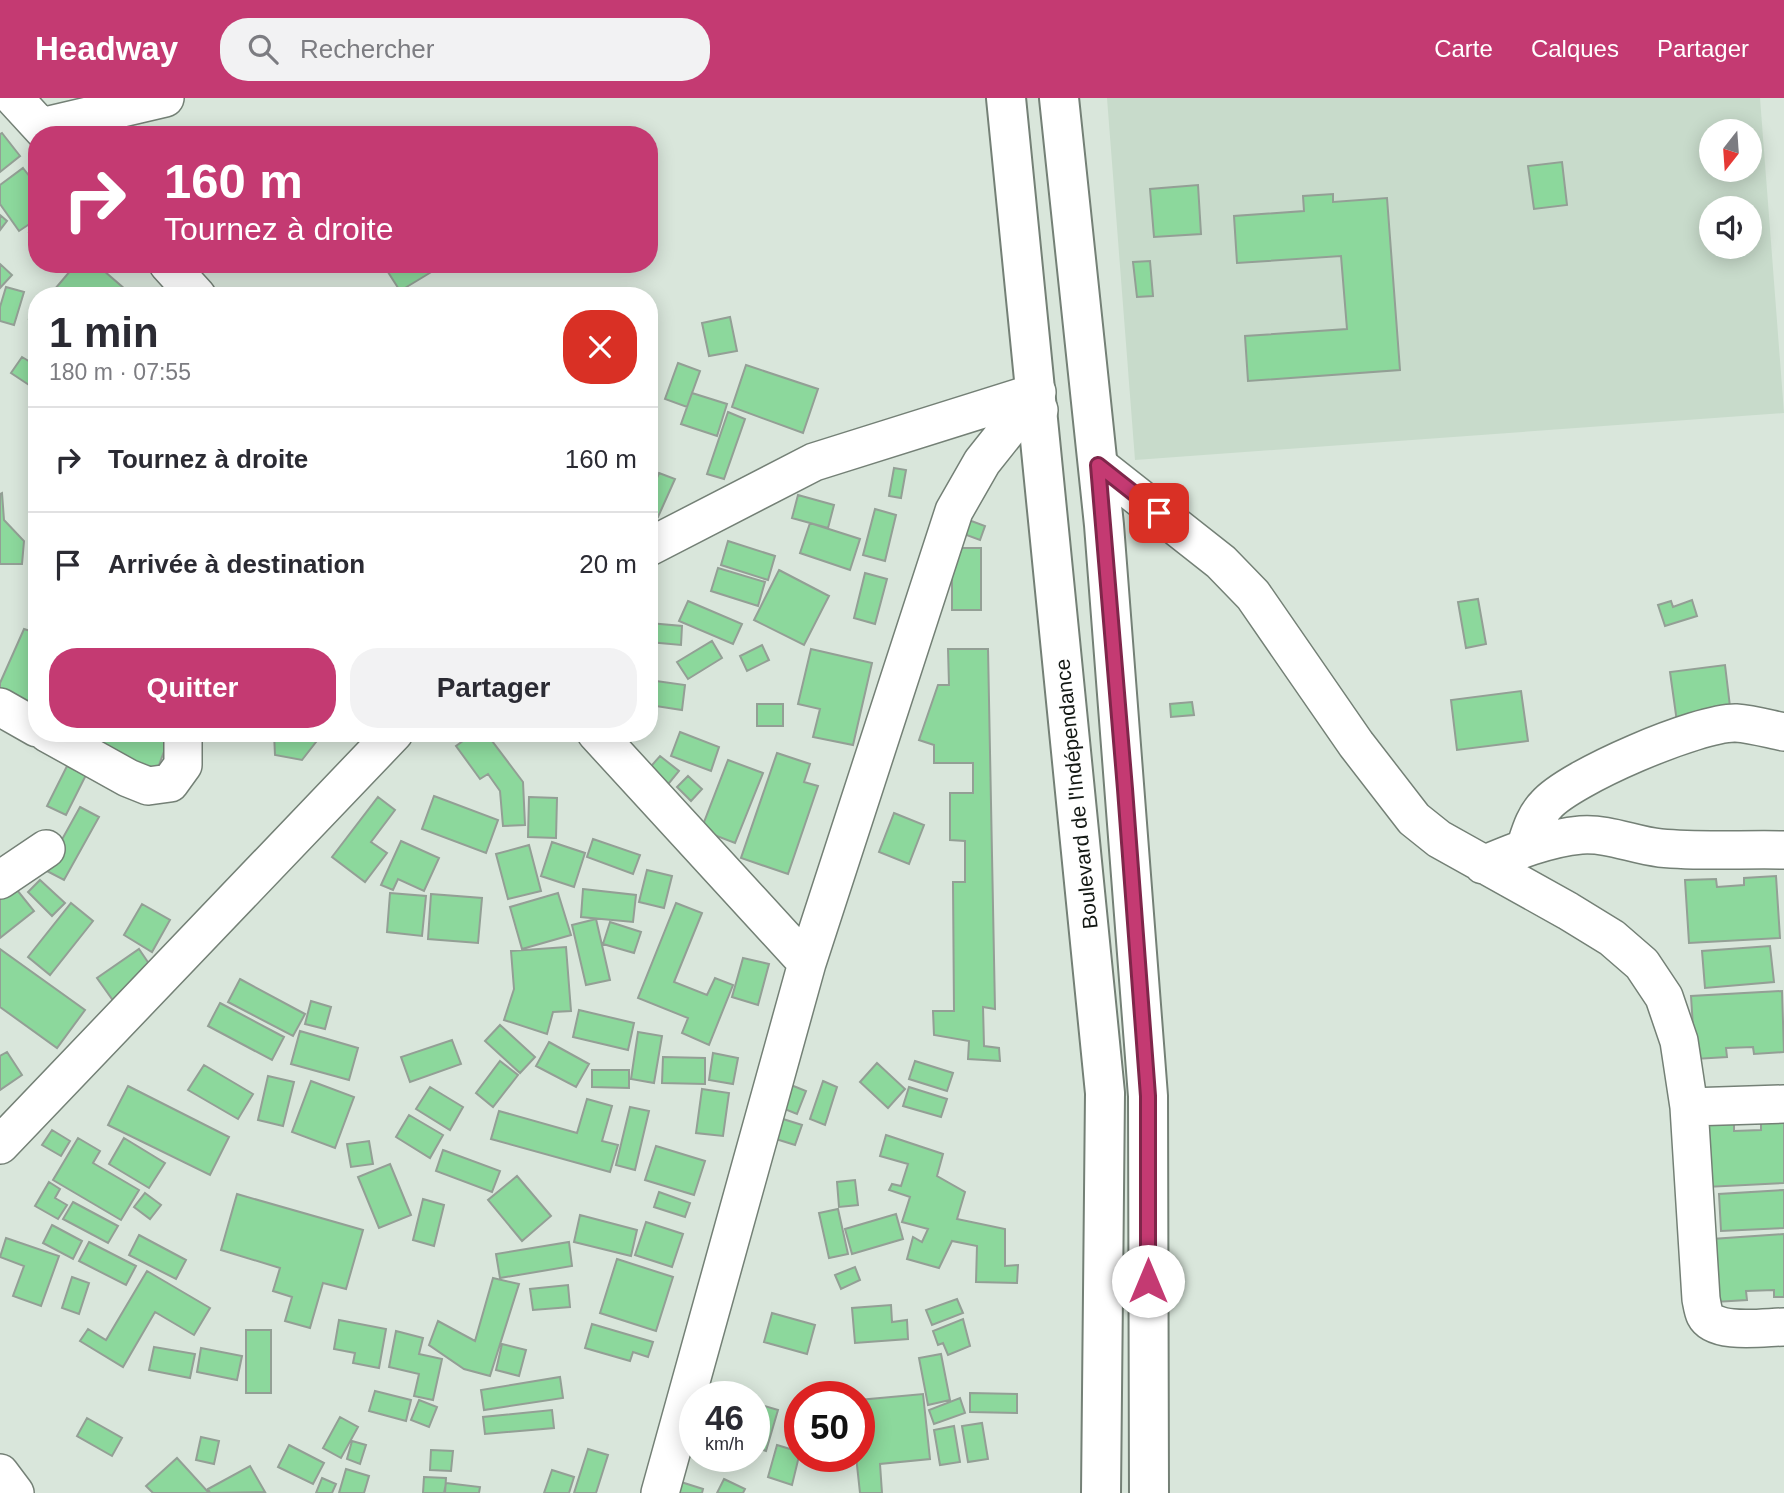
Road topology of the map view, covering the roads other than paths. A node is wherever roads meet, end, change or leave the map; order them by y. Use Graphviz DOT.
graph roads {
  1 [pos="14,98"];
  2 [pos="165,98"];
  3 [pos="1006,98"];
  4 [pos="1059,98"];
  5 [pos="39,126"];
  6 [pos="62,126"];
  7 [pos="176,273"];
  8 [pos="189,287"];
  9 [pos="1038,401"];
  10 [pos="1098,465"];
  11 [pos="658,542"];
  12 [pos="0,706"];
  13 [pos="28,723"];
  14 [pos="1784,733"];
  15 [pos="63,742"];
  16 [pos="183,742"];
  17 [pos="385,742"];
  18 [pos="604,742"];
  19 [pos="1525,848"];
  20 [pos="46,849"];
  21 [pos="1784,850"];
  22 [pos="1483,865"];
  23 [pos="0,880"];
  24 [pos="807,962"];
  25 [pos="1784,1104"];
  26 [pos="1689,1107"];
  27 [pos="0,1145"];
  28 [pos="1784,1326"];
  29 [pos="0,1474"];
  30 [pos="15,1493"];
  31 [pos="660,1493"];
  32 [pos="1101,1493"];
  33 [pos="1149,1493"];
  1 -- 5 [label="street"];
  2 -- 6 [label="street"];
  3 -- 9 [label="main road, Boulevard de l'Indépendance"];
  4 -- 10 [label="main road"];
  7 -- 8 [label="street"];
  9 -- 11 [label="street"];
  9 -- 24 [label="street"];
  9 -- 32 [label="main road, Boulevard de l'Indépendance"];
  10 -- 22 [label="street"];
  10 -- 33 [label="main road"];
  12 -- 13 [label="street"];
  14 -- 19 [label="street"];
  15 -- 16 [label="street"];
  17 -- 27 [label="street"];
  18 -- 24 [label="street"];
  19 -- 21 [label="street"];
  19 -- 22 [label="street"];
  20 -- 23 [label="street"];
  22 -- 26 [label="street"];
  24 -- 31 [label="street"];
  25 -- 26 [label="street"];
  26 -- 28 [label="street"];
  29 -- 30 [label="street"];
}
